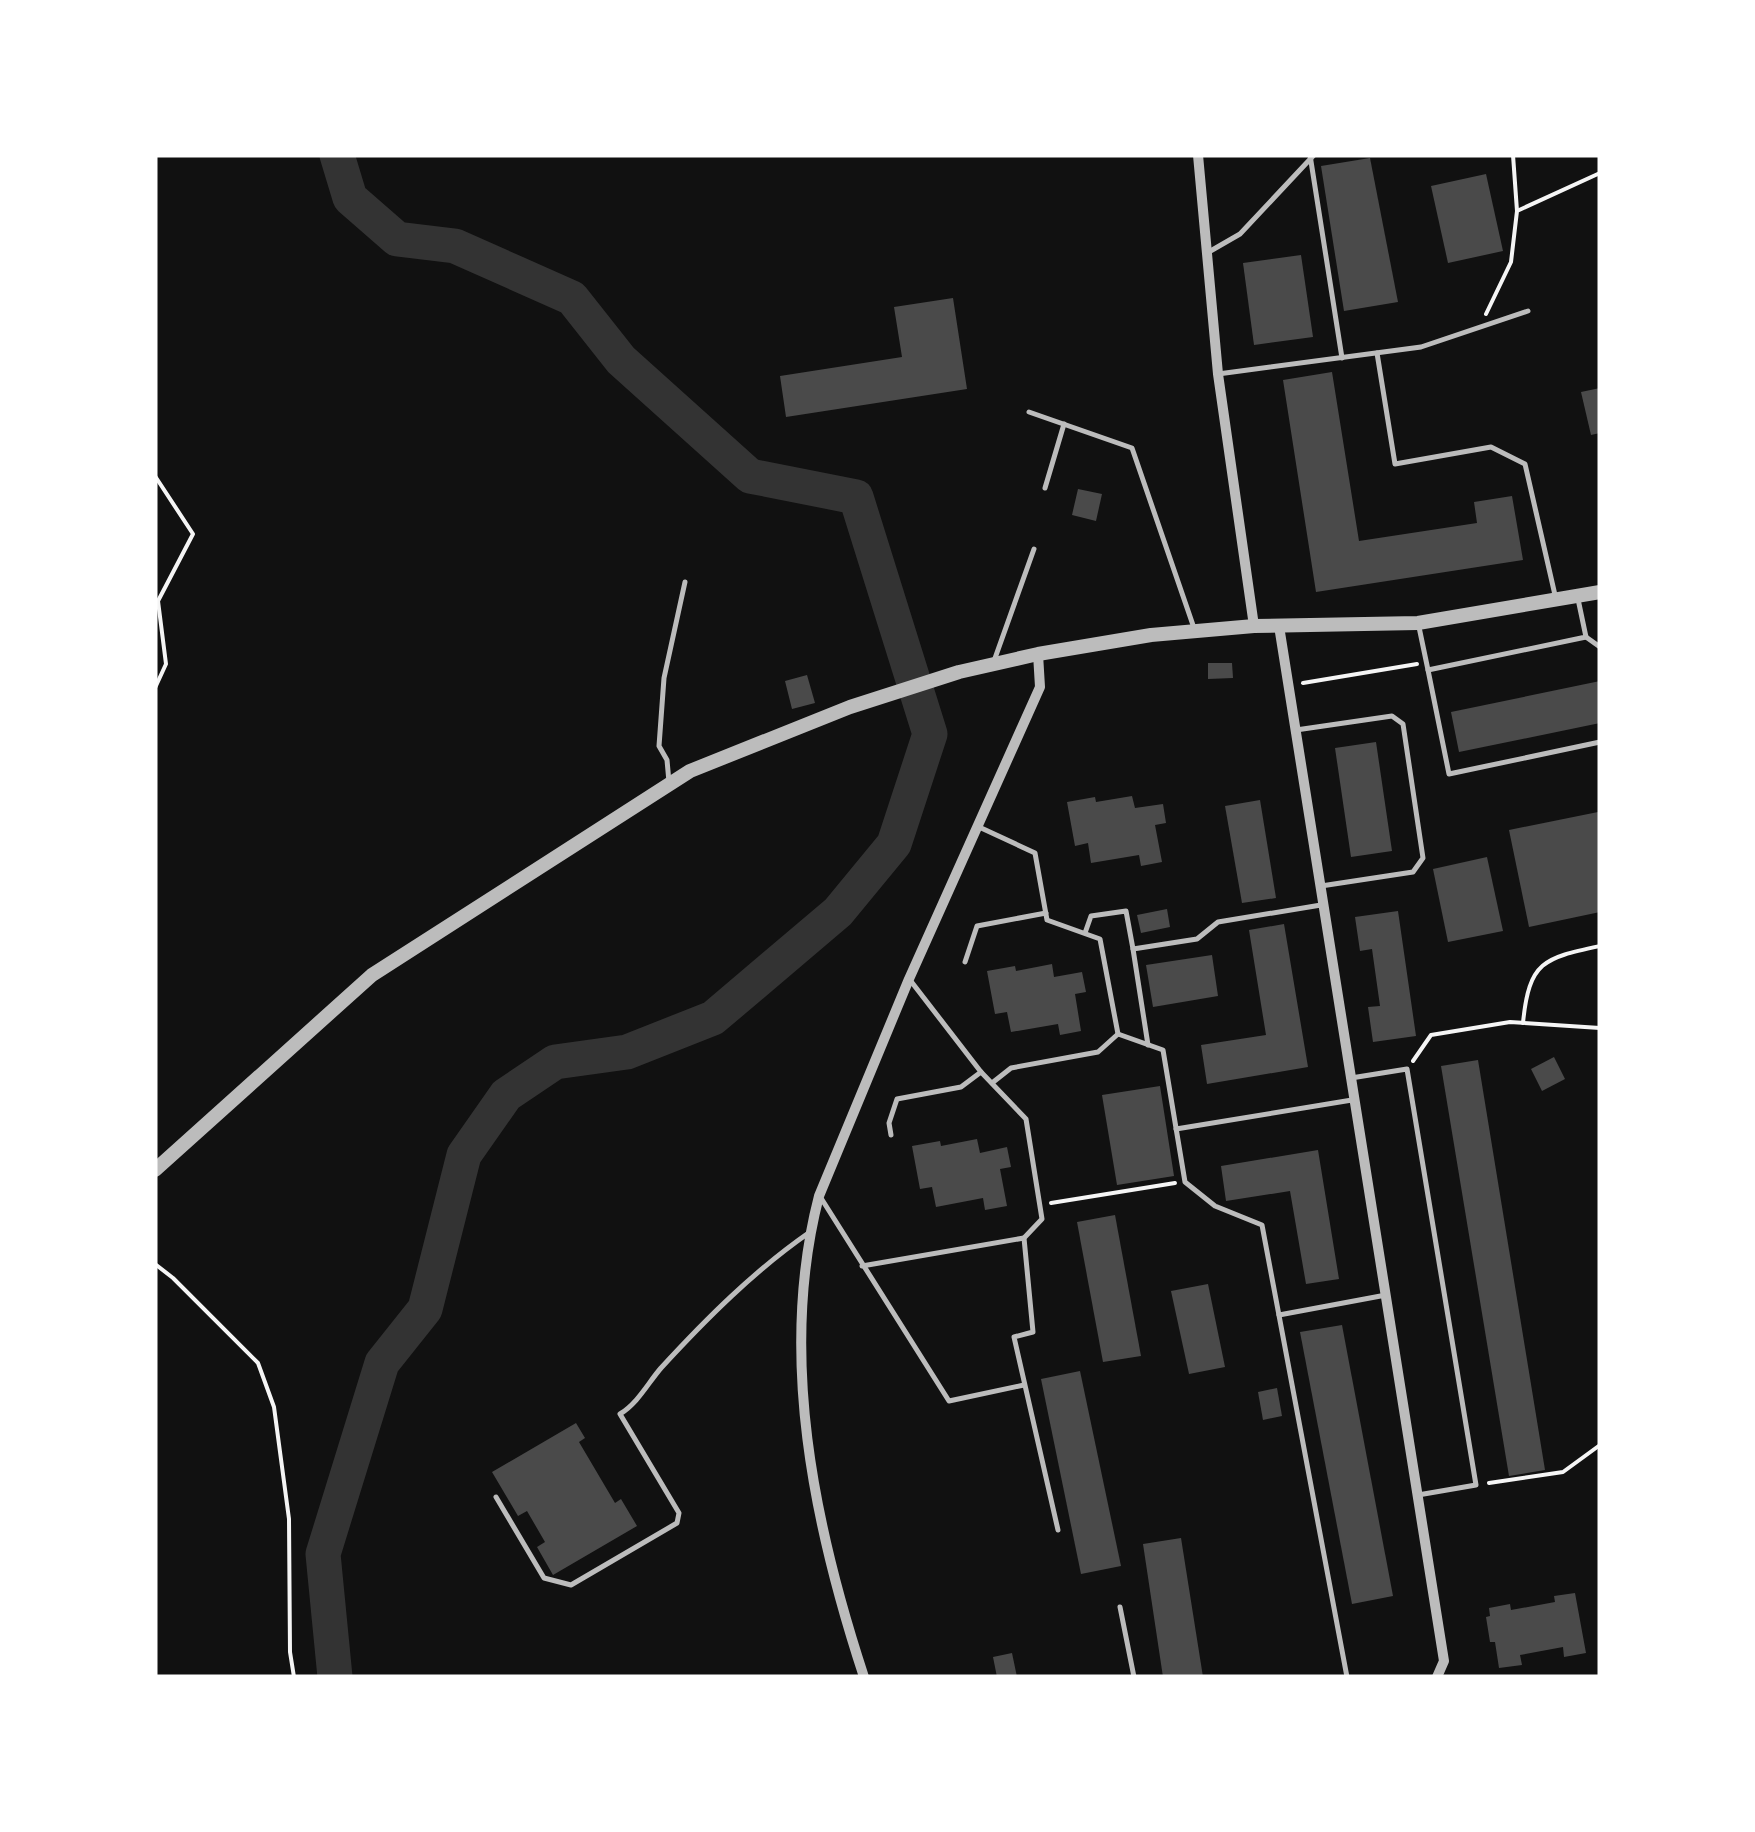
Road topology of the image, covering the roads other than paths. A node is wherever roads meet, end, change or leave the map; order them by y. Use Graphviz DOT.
graph roads {
  1 [pos="1198,155"];
  2 [pos="1311,158"];
  3 [pos="1206,254"];
  4 [pos="1528,311"];
  5 [pos="1376,353"];
  6 [pos="1342,358"];
  7 [pos="1218,374"];
  8 [pos="1029,412"];
  9 [pos="1064,424"];
  10 [pos="1045,488"];
  11 [pos="1034,549"];
  12 [pos="685,582"];
  13 [pos="1600,592"];
  14 [pos="1577,596"];
  15 [pos="1556,600"];
  16 [pos="1418,623"];
  17 [pos="1254,626"];
  18 [pos="1280,626"];
  19 [pos="1195,631"];
  20 [pos="1586,637"];
  21 [pos="1600,648"];
  22 [pos="1038,654"];
  23 [pos="993,664"];
  24 [pos="1428,670"];
  25 [pos="1296,730"];
  26 [pos="1600,742"];
  27 [pos="670,785"];
  28 [pos="978,826"];
  29 [pos="1321,886"];
  30 [pos="1324,904"];
  31 [pos="1046,913"];
  32 [pos="1085,934"];
  33 [pos="1133,950"];
  34 [pos="965,962"];
  35 [pos="910,979"];
  36 [pos="1118,1034"];
  37 [pos="1148,1045"];
  38 [pos="980,1072"];
  39 [pos="1352,1078"];
  40 [pos="992,1083"];
  41 [pos="1355,1100"];
  42 [pos="1176,1129"];
  43 [pos="891,1135"];
  44 [pos="155,1170"];
  45 [pos="820,1196"];
  46 [pos="810,1232"];
  47 [pos="1024,1238"];
  48 [pos="862,1266"];
  49 [pos="1386,1295"];
  50 [pos="1279,1315"];
  51 [pos="1024,1385"];
  52 [pos="1418,1495"];
  53 [pos="496,1497"];
  54 [pos="1058,1530"];
  55 [pos="1120,1606"];
  56 [pos="864,1677"];
  57 [pos="1134,1677"];
  58 [pos="1347,1677"];
  59 [pos="1437,1677"];
  1 -- 3 [label="street"];
  2 -- 3 [label="lane"];
  2 -- 6 [label="lane"];
  3 -- 7 [label="street"];
  4 -- 5 [label="lane"];
  5 -- 6 [label="lane"];
  5 -- 15 [label="lane"];
  6 -- 7 [label="lane"];
  7 -- 17 [label="street"];
  8 -- 9 [label="lane"];
  9 -- 10 [label="lane"];
  9 -- 19 [label="lane"];
  11 -- 23 [label="lane"];
  12 -- 27 [label="lane"];
  13 -- 14 [label="street"];
  14 -- 15 [label="street"];
  14 -- 20 [label="lane"];
  15 -- 16 [label="street"];
  16 -- 18 [label="street"];
  16 -- 24 [label="lane"];
  17 -- 18 [label="street"];
  17 -- 19 [label="street"];
  18 -- 25 [label="street"];
  19 -- 22 [label="street"];
  20 -- 21 [label="lane"];
  20 -- 24 [label="lane"];
  22 -- 23 [label="street"];
  22 -- 28 [label="street"];
  23 -- 27 [label="street"];
  24 -- 26 [label="lane"];
  25 -- 29 [label="street"];
  25 -- 29 [label="lane"];
  27 -- 44 [label="street"];
  28 -- 31 [label="lane"];
  28 -- 35 [label="street"];
  29 -- 30 [label="street"];
  30 -- 33 [label="lane"];
  30 -- 39 [label="street"];
  31 -- 32 [label="lane"];
  31 -- 34 [label="lane"];
  32 -- 33 [label="lane"];
  32 -- 36 [label="lane"];
  33 -- 37 [label="lane"];
  35 -- 38 [label="lane"];
  35 -- 45 [label="street"];
  36 -- 37 [label="lane"];
  36 -- 40 [label="lane"];
  37 -- 42 [label="lane"];
  38 -- 40 [label="lane"];
  38 -- 43 [label="lane"];
  39 -- 41 [label="street"];
  39 -- 52 [label="lane"];
  40 -- 47 [label="lane"];
  41 -- 42 [label="lane"];
  41 -- 49 [label="street"];
  42 -- 50 [label="lane"];
  45 -- 46 [label="street"];
  45 -- 48 [label="lane"];
  46 -- 53 [label="lane"];
  46 -- 56 [label="street"];
  47 -- 48 [label="lane"];
  47 -- 51 [label="lane"];
  48 -- 51 [label="lane"];
  49 -- 50 [label="lane"];
  49 -- 52 [label="street"];
  50 -- 58 [label="lane"];
  51 -- 54 [label="lane"];
  52 -- 59 [label="street"];
  55 -- 57 [label="lane"];
}
